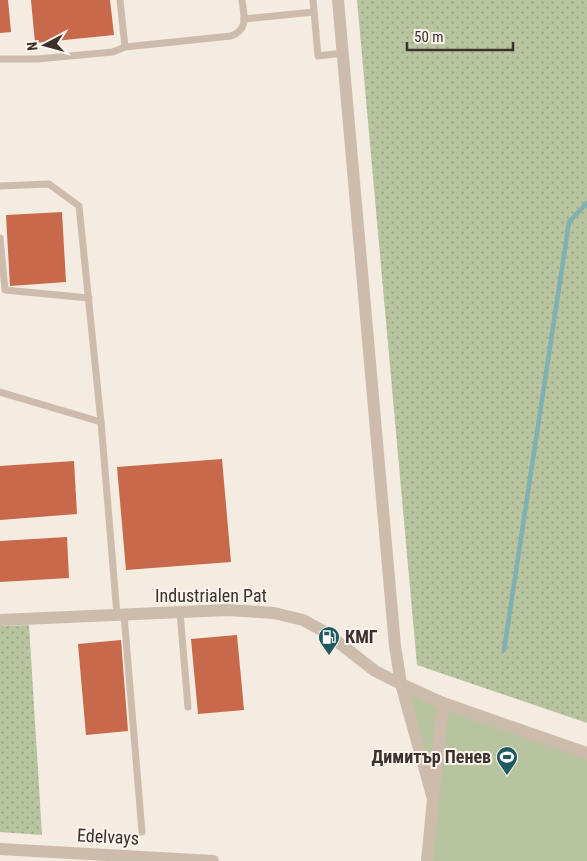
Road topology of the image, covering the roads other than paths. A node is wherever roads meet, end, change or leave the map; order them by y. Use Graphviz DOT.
graph roads {
  1 [pos="120,0"];
  2 [pos="242,0"];
  3 [pos="313,0"];
  4 [pos="338,0"];
  5 [pos="314,12"];
  6 [pos="244,20"];
  7 [pos="125,47"];
  8 [pos="343,53"];
  9 [pos="0,59"];
  10 [pos="0,186"];
  11 [pos="0,238"];
  12 [pos="89,298"];
  13 [pos="0,392"];
  14 [pos="101,422"];
  15 [pos="180,612"];
  16 [pos="121,615"];
  17 [pos="0,620"];
  18 [pos="401,684"];
  19 [pos="443,703"];
  20 [pos="188,708"];
  21 [pos="587,753"];
  22 [pos="434,799"];
  23 [pos="142,832"];
  24 [pos="0,849"];
  25 [pos="166,859"];
  26 [pos="213,861"];
  27 [pos="427,861"];
  1 -- 7 [label="lane"];
  2 -- 6 [label="lane"];
  3 -- 5 [label="lane"];
  4 -- 8 [label="street"];
  5 -- 6 [label="lane"];
  5 -- 8 [label="lane"];
  6 -- 7 [label="lane"];
  7 -- 9 [label="lane"];
  8 -- 18 [label="street"];
  10 -- 12 [label="lane"];
  11 -- 12 [label="lane"];
  12 -- 14 [label="lane"];
  13 -- 14 [label="lane"];
  14 -- 16 [label="lane"];
  15 -- 16 [label="street, Industrialen Pat"];
  15 -- 18 [label="street, Industrialen Pat"];
  15 -- 20 [label="lane"];
  16 -- 17 [label="street, Industrialen Pat"];
  16 -- 23 [label="lane"];
  18 -- 19 [label="street, Industrialen Pat"];
  18 -- 22 [label="street"];
  19 -- 21 [label="street, Industrialen Pat"];
  19 -- 22 [label="street"];
  22 -- 27 [label="street"];
  24 -- 25 [label="street, Edelvays"];
  25 -- 26 [label="street, Edelvays"];
}
